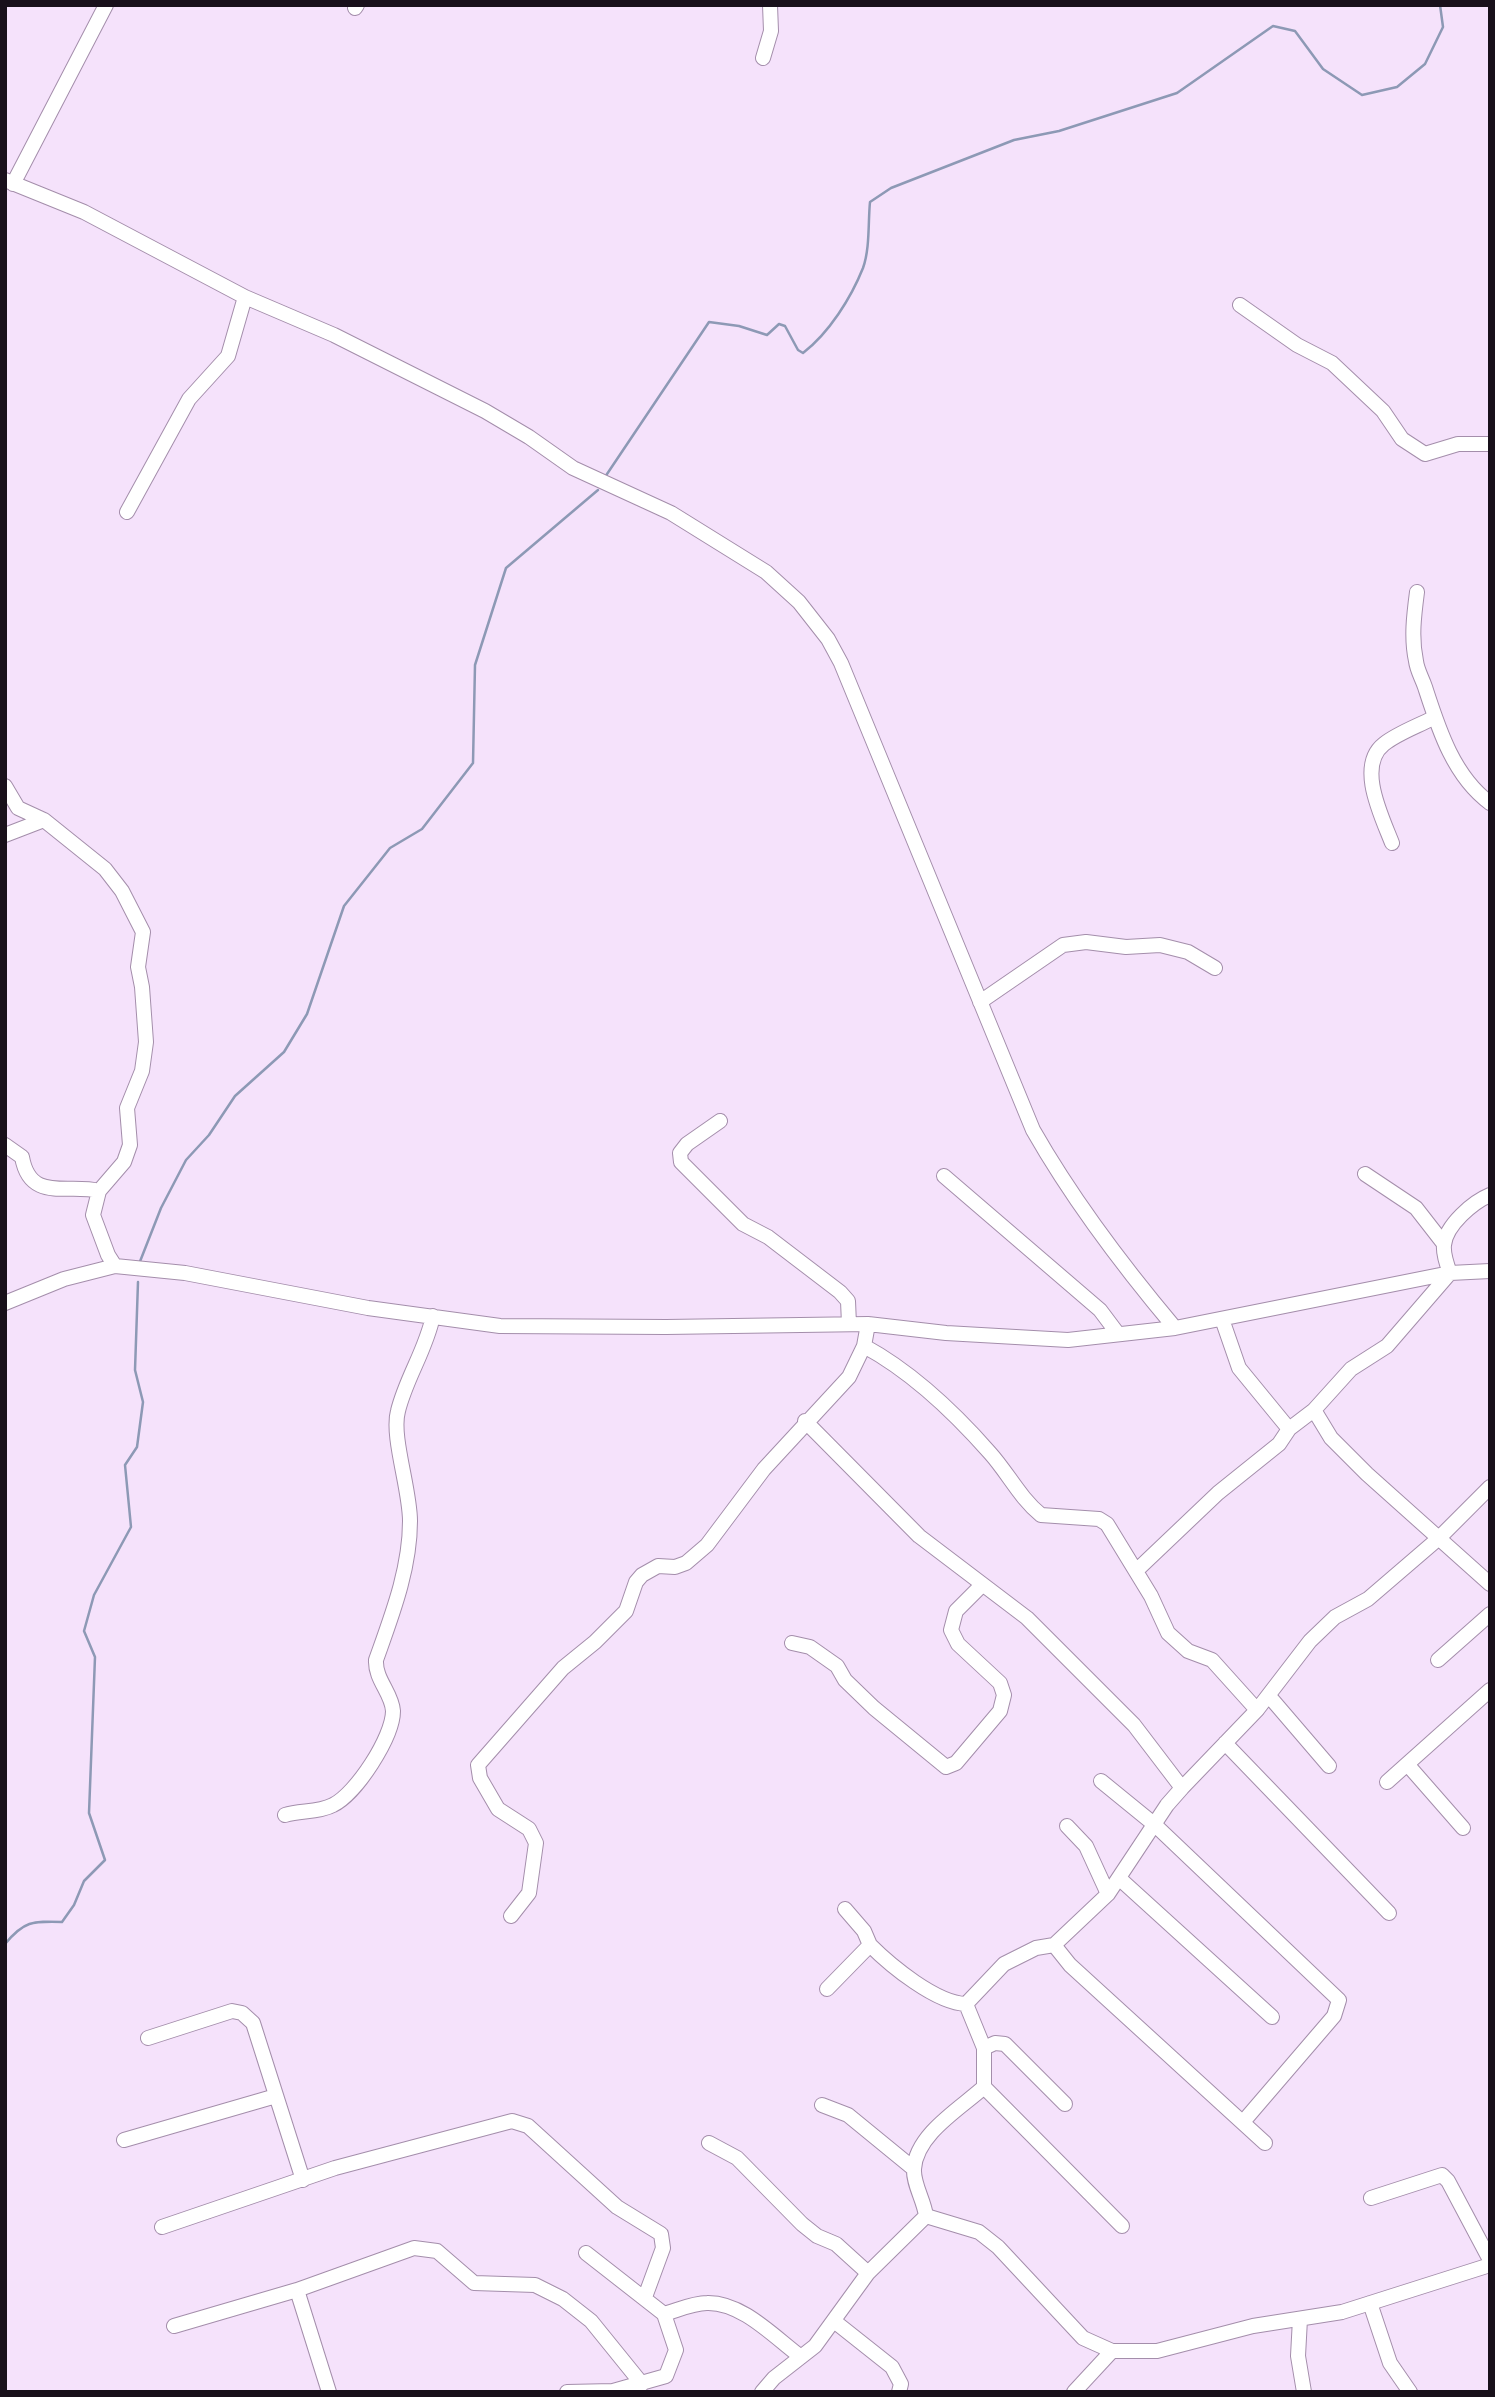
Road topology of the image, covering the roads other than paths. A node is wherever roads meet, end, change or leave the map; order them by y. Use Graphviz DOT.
graph roads {
  1 [pos="106,5"];
  2 [pos="770,5"];
  3 [pos="763,58"];
  4 [pos="9,182"];
  5 [pos="244,297"];
  6 [pos="1240,305"];
  7 [pos="1490,444"];
  8 [pos="127,512"];
  9 [pos="1417,592"];
  10 [pos="1433,718"];
  11 [pos="5,786"];
  12 [pos="1490,803"];
  13 [pos="44,820"];
  14 [pos="5,835"];
  15 [pos="1392,843"];
  16 [pos="1215,968"];
  17 [pos="980,1002"];
  18 [pos="720,1121"];
  19 [pos="5,1145"];
  20 [pos="1365,1174"];
  21 [pos="944,1176"];
  22 [pos="99,1191"];
  23 [pos="1490,1195"];
  24 [pos="1444,1244"];
  25 [pos="115,1266"];
  26 [pos="1490,1271"];
  27 [pos="1450,1273"];
  28 [pos="5,1303"];
  29 [pos="433,1316"];
  30 [pos="1222,1319"];
  31 [pos="849,1324"];
  32 [pos="867,1324"];
  33 [pos="1175,1328"];
  34 [pos="1118,1335"];
  35 [pos="864,1346"];
  36 [pos="1314,1410"];
  37 [pos="805,1421"];
  38 [pos="1289,1429"];
  39 [pos="1490,1487"];
  40 [pos="1439,1538"];
  41 [pos="1136,1571"];
  42 [pos="1490,1584"];
  43 [pos="982,1585"];
  44 [pos="1490,1614"];
  45 [pos="792,1643"];
  46 [pos="1438,1660"];
  47 [pos="1490,1690"];
  48 [pos="1269,1696"];
  49 [pos="1257,1710"];
  50 [pos="1225,1743"];
  51 [pos="1408,1764"];
  52 [pos="1329,1766"];
  53 [pos="1101,1781"];
  54 [pos="1387,1782"];
  55 [pos="1182,1788"];
  56 [pos="285,1815"];
  57 [pos="1155,1825"];
  58 [pos="1067,1826"];
  59 [pos="1463,1828"];
  60 [pos="1120,1879"];
  61 [pos="1108,1894"];
  62 [pos="845,1909"];
  63 [pos="1389,1913"];
  64 [pos="511,1916"];
  65 [pos="870,1945"];
  66 [pos="1054,1945"];
  67 [pos="827,1989"];
  68 [pos="966,2004"];
  69 [pos="1272,2017"];
  70 [pos="148,2038"];
  71 [pos="984,2048"];
  72 [pos="984,2087"];
  73 [pos="276,2096"];
  74 [pos="1065,2104"];
  75 [pos="821,2105"];
  76 [pos="1243,2122"];
  77 [pos="124,2140"];
  78 [pos="709,2143"];
  79 [pos="1265,2143"];
  80 [pos="914,2169"];
  81 [pos="303,2180"];
  82 [pos="1371,2198"];
  83 [pos="926,2216"];
  84 [pos="1122,2226"];
  85 [pos="162,2227"];
  86 [pos="586,2253"];
  87 [pos="1490,2262"];
  88 [pos="868,2273"];
  89 [pos="297,2290"];
  90 [pos="645,2297"];
  91 [pos="1370,2303"];
  92 [pos="664,2314"];
  93 [pos="1300,2319"];
  94 [pos="834,2321"];
  95 [pos="174,2326"];
  96 [pos="1112,2351"];
  97 [pos="801,2357"];
  98 [pos="642,2384"];
  99 [pos="329,2392"];
  100 [pos="567,2392"];
  101 [pos="762,2392"];
  102 [pos="900,2392"];
  103 [pos="1074,2392"];
  104 [pos="1304,2392"];
  105 [pos="1410,2392"];
  1 -- 4 [label="street"];
  2 -- 3 [label="street"];
  4 -- 5 [label="street"];
  5 -- 8 [label="street"];
  5 -- 17 [label="street"];
  6 -- 7 [label="street"];
  9 -- 10 [label="street"];
  10 -- 12 [label="street"];
  10 -- 15 [label="street"];
  11 -- 13 [label="street"];
  13 -- 14 [label="street"];
  13 -- 22 [label="street"];
  16 -- 17 [label="street"];
  17 -- 33 [label="street"];
  18 -- 31 [label="street"];
  19 -- 22 [label="street"];
  20 -- 24 [label="street"];
  21 -- 34 [label="street"];
  22 -- 25 [label="street"];
  23 -- 24 [label="street"];
  24 -- 27 [label="street"];
  25 -- 28 [label="street"];
  25 -- 29 [label="street"];
  26 -- 27 [label="street"];
  27 -- 30 [label="street"];
  27 -- 36 [label="street"];
  29 -- 31 [label="street"];
  29 -- 56 [label="street"];
  30 -- 33 [label="street"];
  30 -- 38 [label="street"];
  31 -- 32 [label="street"];
  32 -- 34 [label="street"];
  32 -- 35 [label="street"];
  33 -- 34 [label="street"];
  35 -- 37 [label="street"];
  35 -- 41 [label="street"];
  36 -- 38 [label="street"];
  36 -- 40 [label="street"];
  37 -- 43 [label="street"];
  37 -- 64 [label="street"];
  38 -- 41 [label="street"];
  39 -- 40 [label="street"];
  40 -- 42 [label="street"];
  40 -- 48 [label="street"];
  41 -- 49 [label="street"];
  43 -- 45 [label="street"];
  43 -- 55 [label="street"];
  44 -- 46 [label="street"];
  47 -- 51 [label="street"];
  48 -- 49 [label="street"];
  48 -- 52 [label="street"];
  49 -- 50 [label="street"];
  50 -- 55 [label="street"];
  50 -- 63 [label="street"];
  51 -- 54 [label="street"];
  51 -- 59 [label="street"];
  53 -- 57 [label="street"];
  55 -- 57 [label="street"];
  57 -- 60 [label="street"];
  57 -- 76 [label="street"];
  58 -- 61 [label="street"];
  60 -- 61 [label="street"];
  60 -- 69 [label="street"];
  61 -- 66 [label="street"];
  62 -- 65 [label="street"];
  65 -- 67 [label="street"];
  65 -- 68 [label="street"];
  66 -- 68 [label="street"];
  66 -- 76 [label="street"];
  68 -- 71 [label="street"];
  70 -- 73 [label="street"];
  71 -- 72 [label="street"];
  71 -- 74 [label="street"];
  72 -- 80 [label="street"];
  72 -- 84 [label="street"];
  73 -- 77 [label="street"];
  73 -- 81 [label="street"];
  75 -- 80 [label="street"];
  76 -- 79 [label="street"];
  78 -- 88 [label="street"];
  80 -- 83 [label="street"];
  81 -- 85 [label="street"];
  81 -- 90 [label="street"];
  82 -- 87 [label="street"];
  83 -- 88 [label="street"];
  83 -- 96 [label="street"];
  86 -- 90 [label="street"];
  87 -- 91 [label="street"];
  88 -- 94 [label="street"];
  89 -- 95 [label="street"];
  89 -- 98 [label="street"];
  89 -- 99 [label="street"];
  90 -- 92 [label="street"];
  91 -- 93 [label="street"];
  91 -- 105 [label="street"];
  92 -- 97 [label="street"];
  92 -- 98 [label="street"];
  93 -- 96 [label="street"];
  93 -- 104 [label="street"];
  94 -- 97 [label="street"];
  94 -- 102 [label="street"];
  96 -- 103 [label="street"];
  97 -- 101 [label="street"];
  98 -- 100 [label="street"];
}
